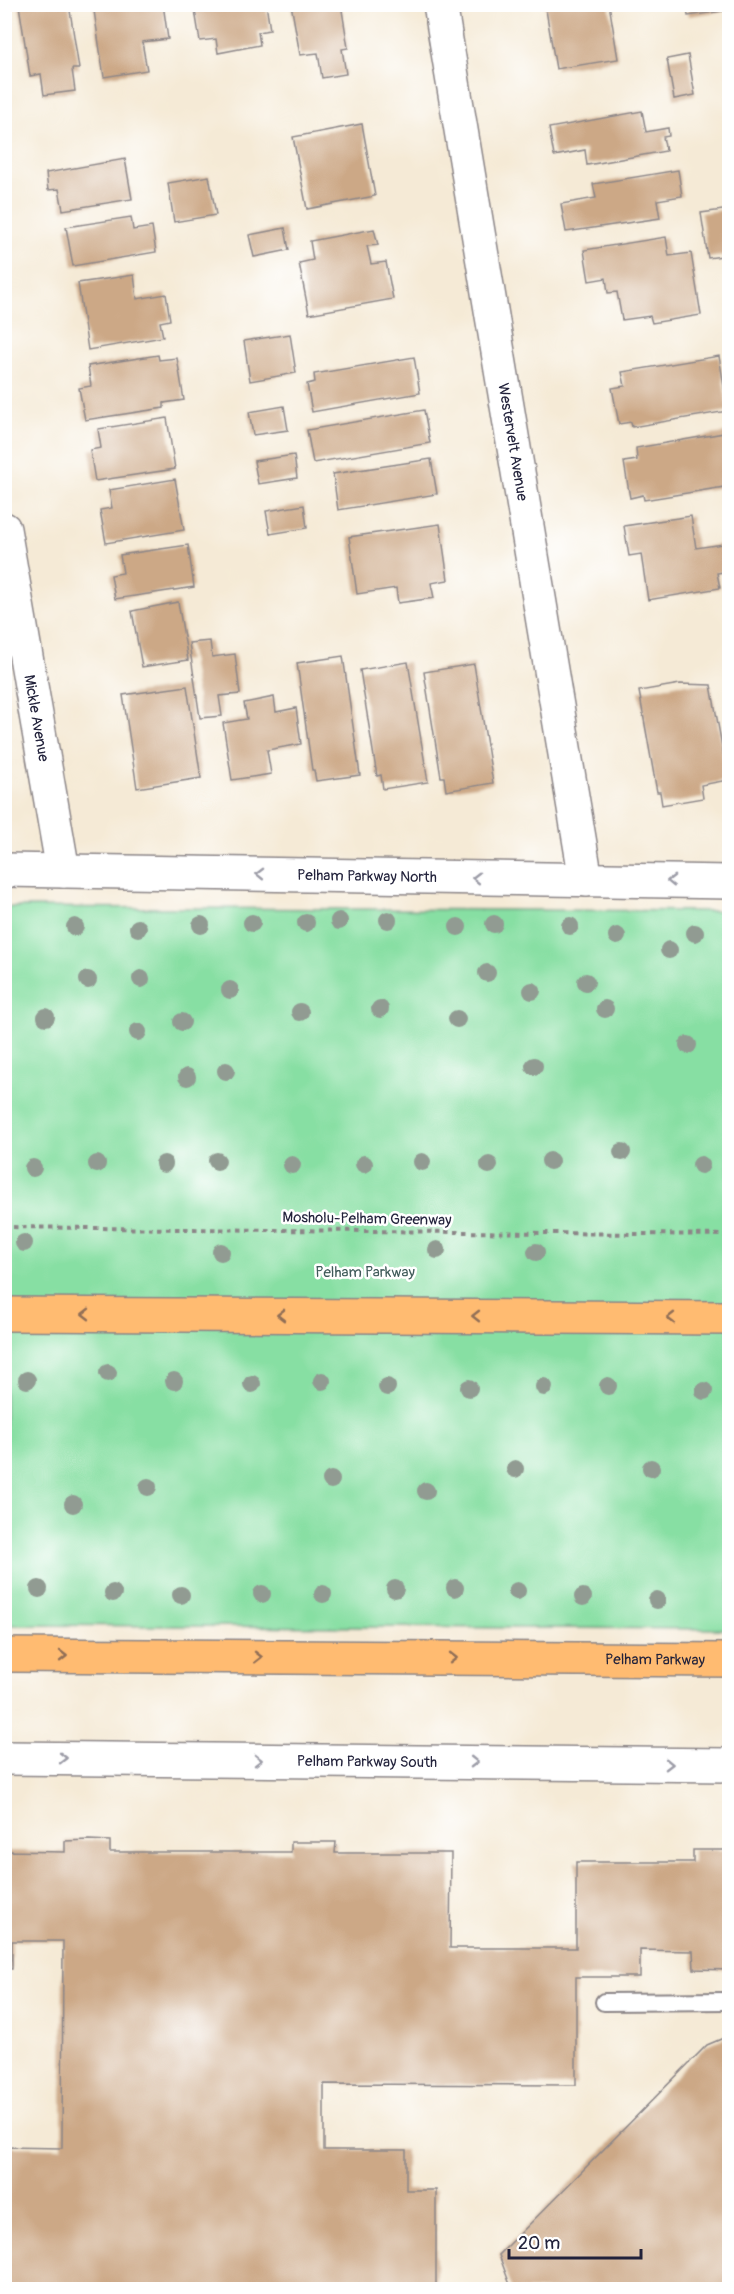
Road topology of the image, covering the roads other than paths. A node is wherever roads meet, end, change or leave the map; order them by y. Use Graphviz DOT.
graph roads {
  1 [pos="440,4"];
  2 [pos="4,530"];
  3 [pos="4,870"];
  4 [pos="63,871"];
  5 [pos="586,880"];
  6 [pos="729,882"];
  7 [pos="4,1314"];
  8 [pos="729,1318"];
  9 [pos="4,1656"];
  10 [pos="729,1660"];
  11 [pos="4,1758"];
  12 [pos="729,1765"];
  13 [pos="729,2001"];
  14 [pos="604,2002"];
  1 -- 5 [label="street, Westervelt Avenue"];
  2 -- 4 [label="street, Mickle Avenue"];
  3 -- 4 [label="street, Pelham Parkway North"];
  5 -- 4 [label="street, Pelham Parkway North, one-way"];
  6 -- 5 [label="street, Pelham Parkway North, one-way"];
  8 -- 7 [label="main road, one-way"];
  9 -- 10 [label="main road, Pelham Parkway, one-way"];
  11 -- 12 [label="street, Pelham Parkway South, one-way"];
  13 -- 14 [label="lane"];
}
